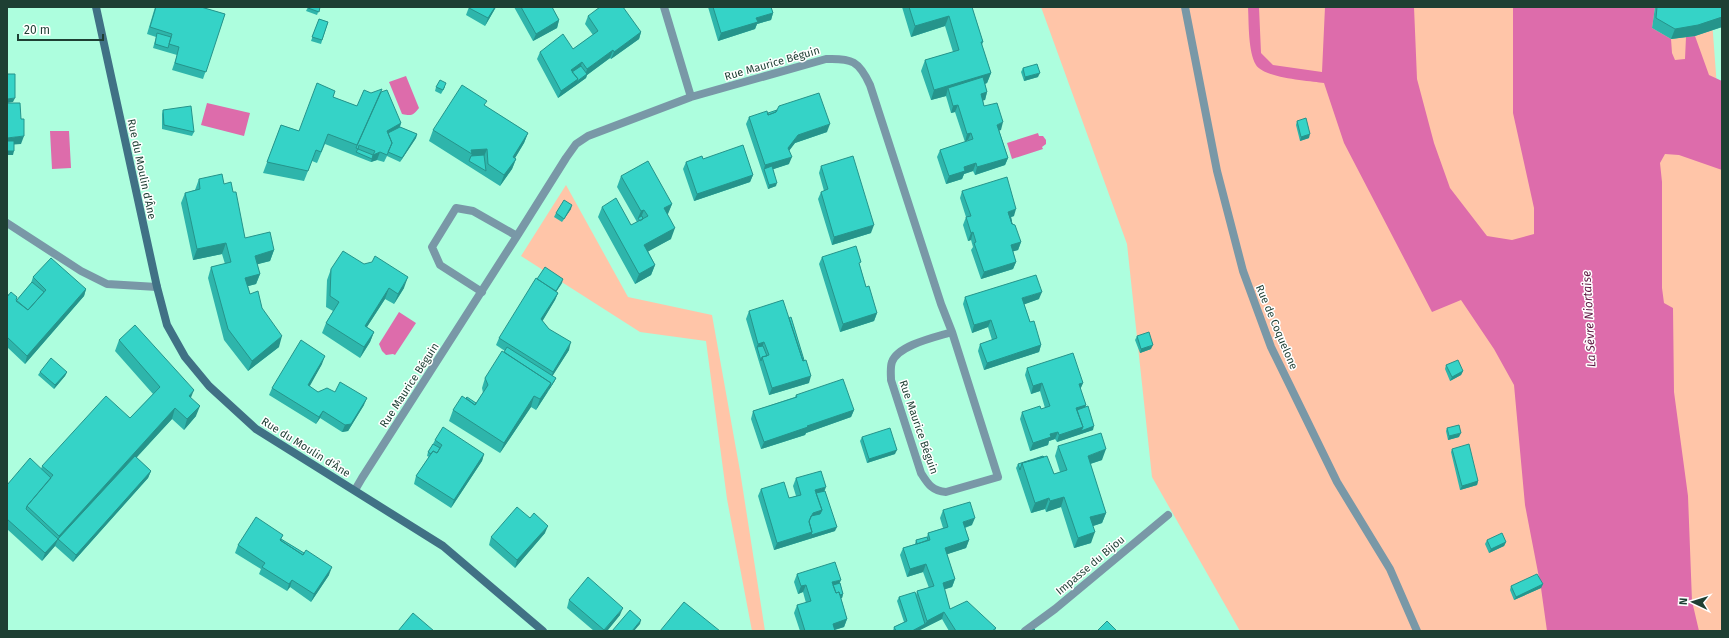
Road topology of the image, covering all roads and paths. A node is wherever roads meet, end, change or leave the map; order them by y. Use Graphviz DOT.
graph roads {
  1 [pos="96,7"];
  2 [pos="664,7"];
  3 [pos="1185,7"];
  4 [pos="691,98"];
  5 [pos="7,222"];
  6 [pos="517,236"];
  7 [pos="156,287"];
  8 [pos="482,292"];
  9 [pos="952,332"];
  10 [pos="355,490"];
  11 [pos="1168,515"];
  12 [pos="543,631"];
  13 [pos="1025,631"];
  14 [pos="1417,631"];
  1 -- 7 [label="street, Rue du Moulin d'Âne"];
  2 -- 4 [label="street"];
  3 -- 14 [label="street, Rue de Coquelone"];
  4 -- 6 [label="street, Rue Maurice Béguin"];
  4 -- 9 [label="street, Rue Maurice Béguin"];
  5 -- 7 [label="street"];
  6 -- 8 [label="street, Rue Maurice Béguin"];
  6 -- 8 [label="street"];
  7 -- 10 [label="street, Rue du Moulin d'Âne"];
  8 -- 10 [label="street, Rue Maurice Béguin"];
  9 -- 9 [label="street, Rue Maurice Béguin"];
  10 -- 12 [label="street, Rue du Moulin d'Âne"];
  11 -- 13 [label="street, Impasse du Bijou"];
}
